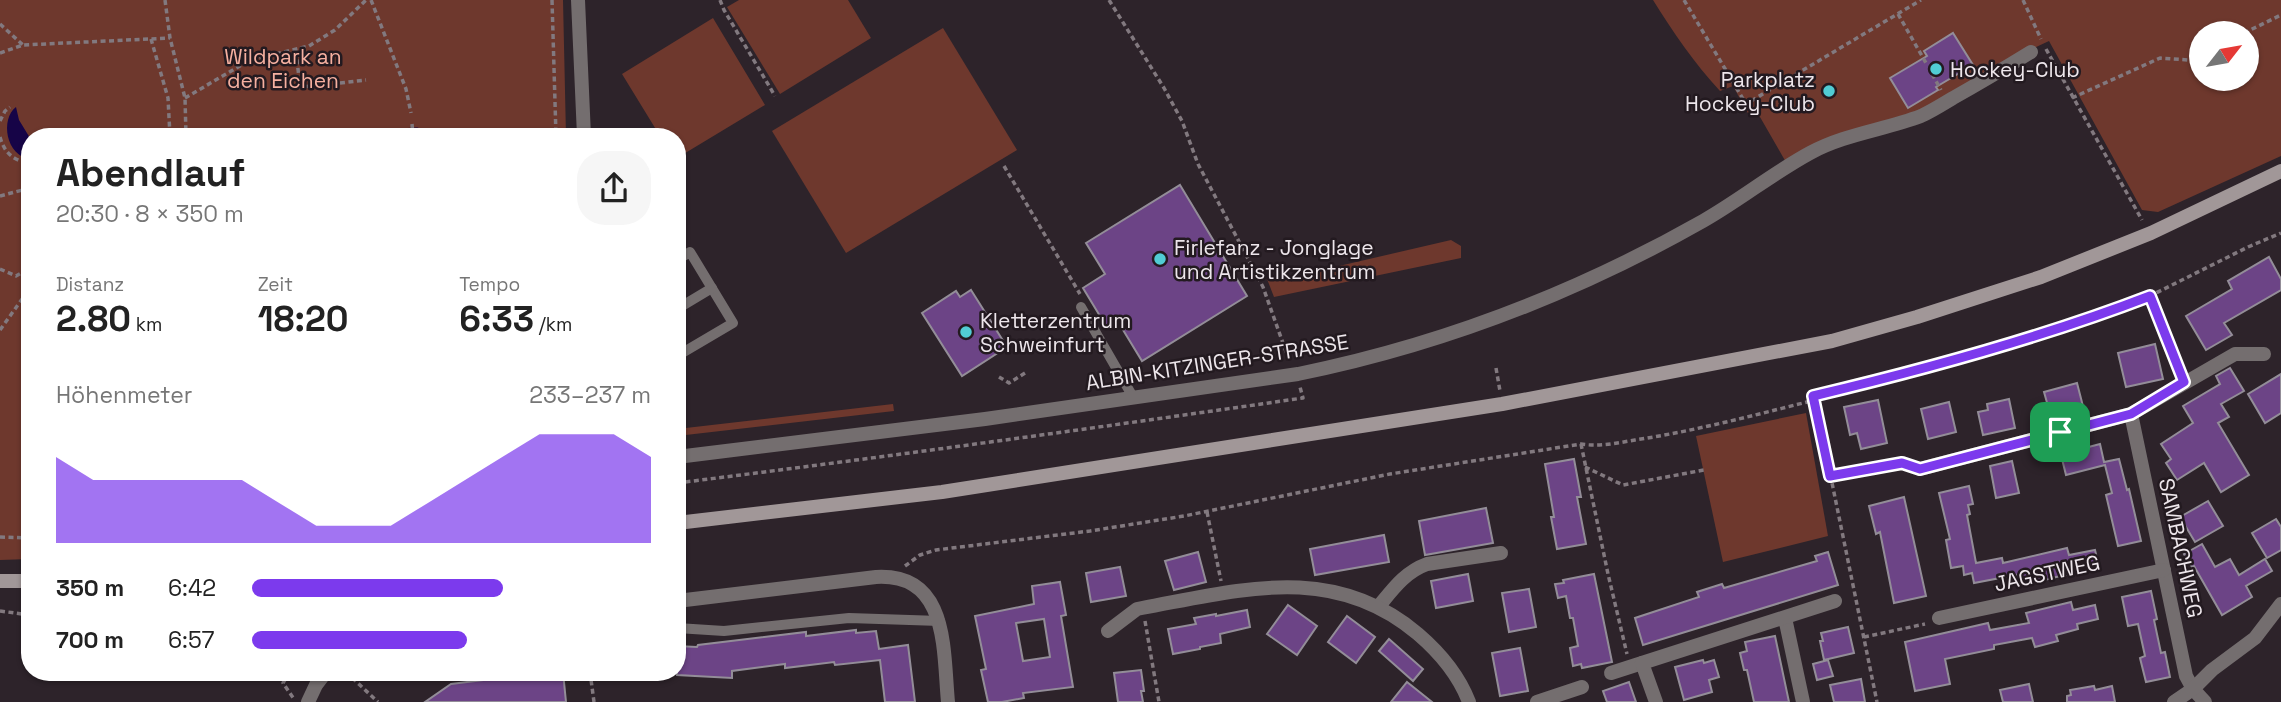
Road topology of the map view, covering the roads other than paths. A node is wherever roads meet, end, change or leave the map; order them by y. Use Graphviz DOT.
graph roads {
  1 [pos="578,0"];
  2 [pos="2031,52"];
  3 [pos="584,128"];
  4 [pos="2281,171"];
  5 [pos="686,254"];
  6 [pos="712,288"];
  7 [pos="686,304"];
  8 [pos="1081,307"];
  9 [pos="686,351"];
  10 [pos="2264,355"];
  11 [pos="1133,397"];
  12 [pos="2131,414"];
  13 [pos="686,456"];
  14 [pos="1920,469"];
  15 [pos="686,522"];
  16 [pos="1501,553"];
  17 [pos="2164,570"];
  18 [pos="0,581"];
  19 [pos="21,581"];
  20 [pos="686,600"];
  21 [pos="1835,601"];
  22 [pos="2281,604"];
  23 [pos="1379,606"];
  24 [pos="1785,618"];
  25 [pos="1939,618"];
  26 [pos="940,621"];
  27 [pos="686,629"];
  28 [pos="1108,631"];
  29 [pos="1636,665"];
  30 [pos="1611,673"];
  31 [pos="319,681"];
  32 [pos="1582,687"];
  33 [pos="2193,690"];
  34 [pos="308,702"];
  35 [pos="948,702"];
  36 [pos="1469,702"];
  37 [pos="1537,702"];
  38 [pos="1656,702"];
  39 [pos="1803,702"];
  40 [pos="2174,702"];
  41 [pos="2205,702"];
  1 -- 3 [label="street"];
  2 -- 11 [label="street, ALBIN-KITZINGER-STRASSE"];
  4 -- 15 [label="main road"];
  5 -- 6 [label="lane"];
  6 -- 7 [label="lane"];
  6 -- 9 [label="lane"];
  8 -- 11 [label="lane"];
  10 -- 12 [label="street"];
  11 -- 13 [label="street, ALBIN-KITZINGER-STRASSE"];
  12 -- 14 [label="street"];
  12 -- 17 [label="street, SAMBACHWEG"];
  16 -- 23 [label="street"];
  17 -- 25 [label="street, JAGSTWEG"];
  17 -- 33 [label="street, SAMBACHWEG"];
  18 -- 19 [label="main road"];
  20 -- 26 [label="street"];
  21 -- 24 [label="street"];
  22 -- 33 [label="street"];
  23 -- 28 [label="street"];
  23 -- 36 [label="street"];
  24 -- 29 [label="street"];
  24 -- 39 [label="street"];
  26 -- 27 [label="lane"];
  26 -- 35 [label="street"];
  29 -- 30 [label="street"];
  29 -- 38 [label="street"];
  31 -- 34 [label="street"];
  32 -- 37 [label="street"];
  33 -- 40 [label="street"];
  33 -- 41 [label="street"];
}
